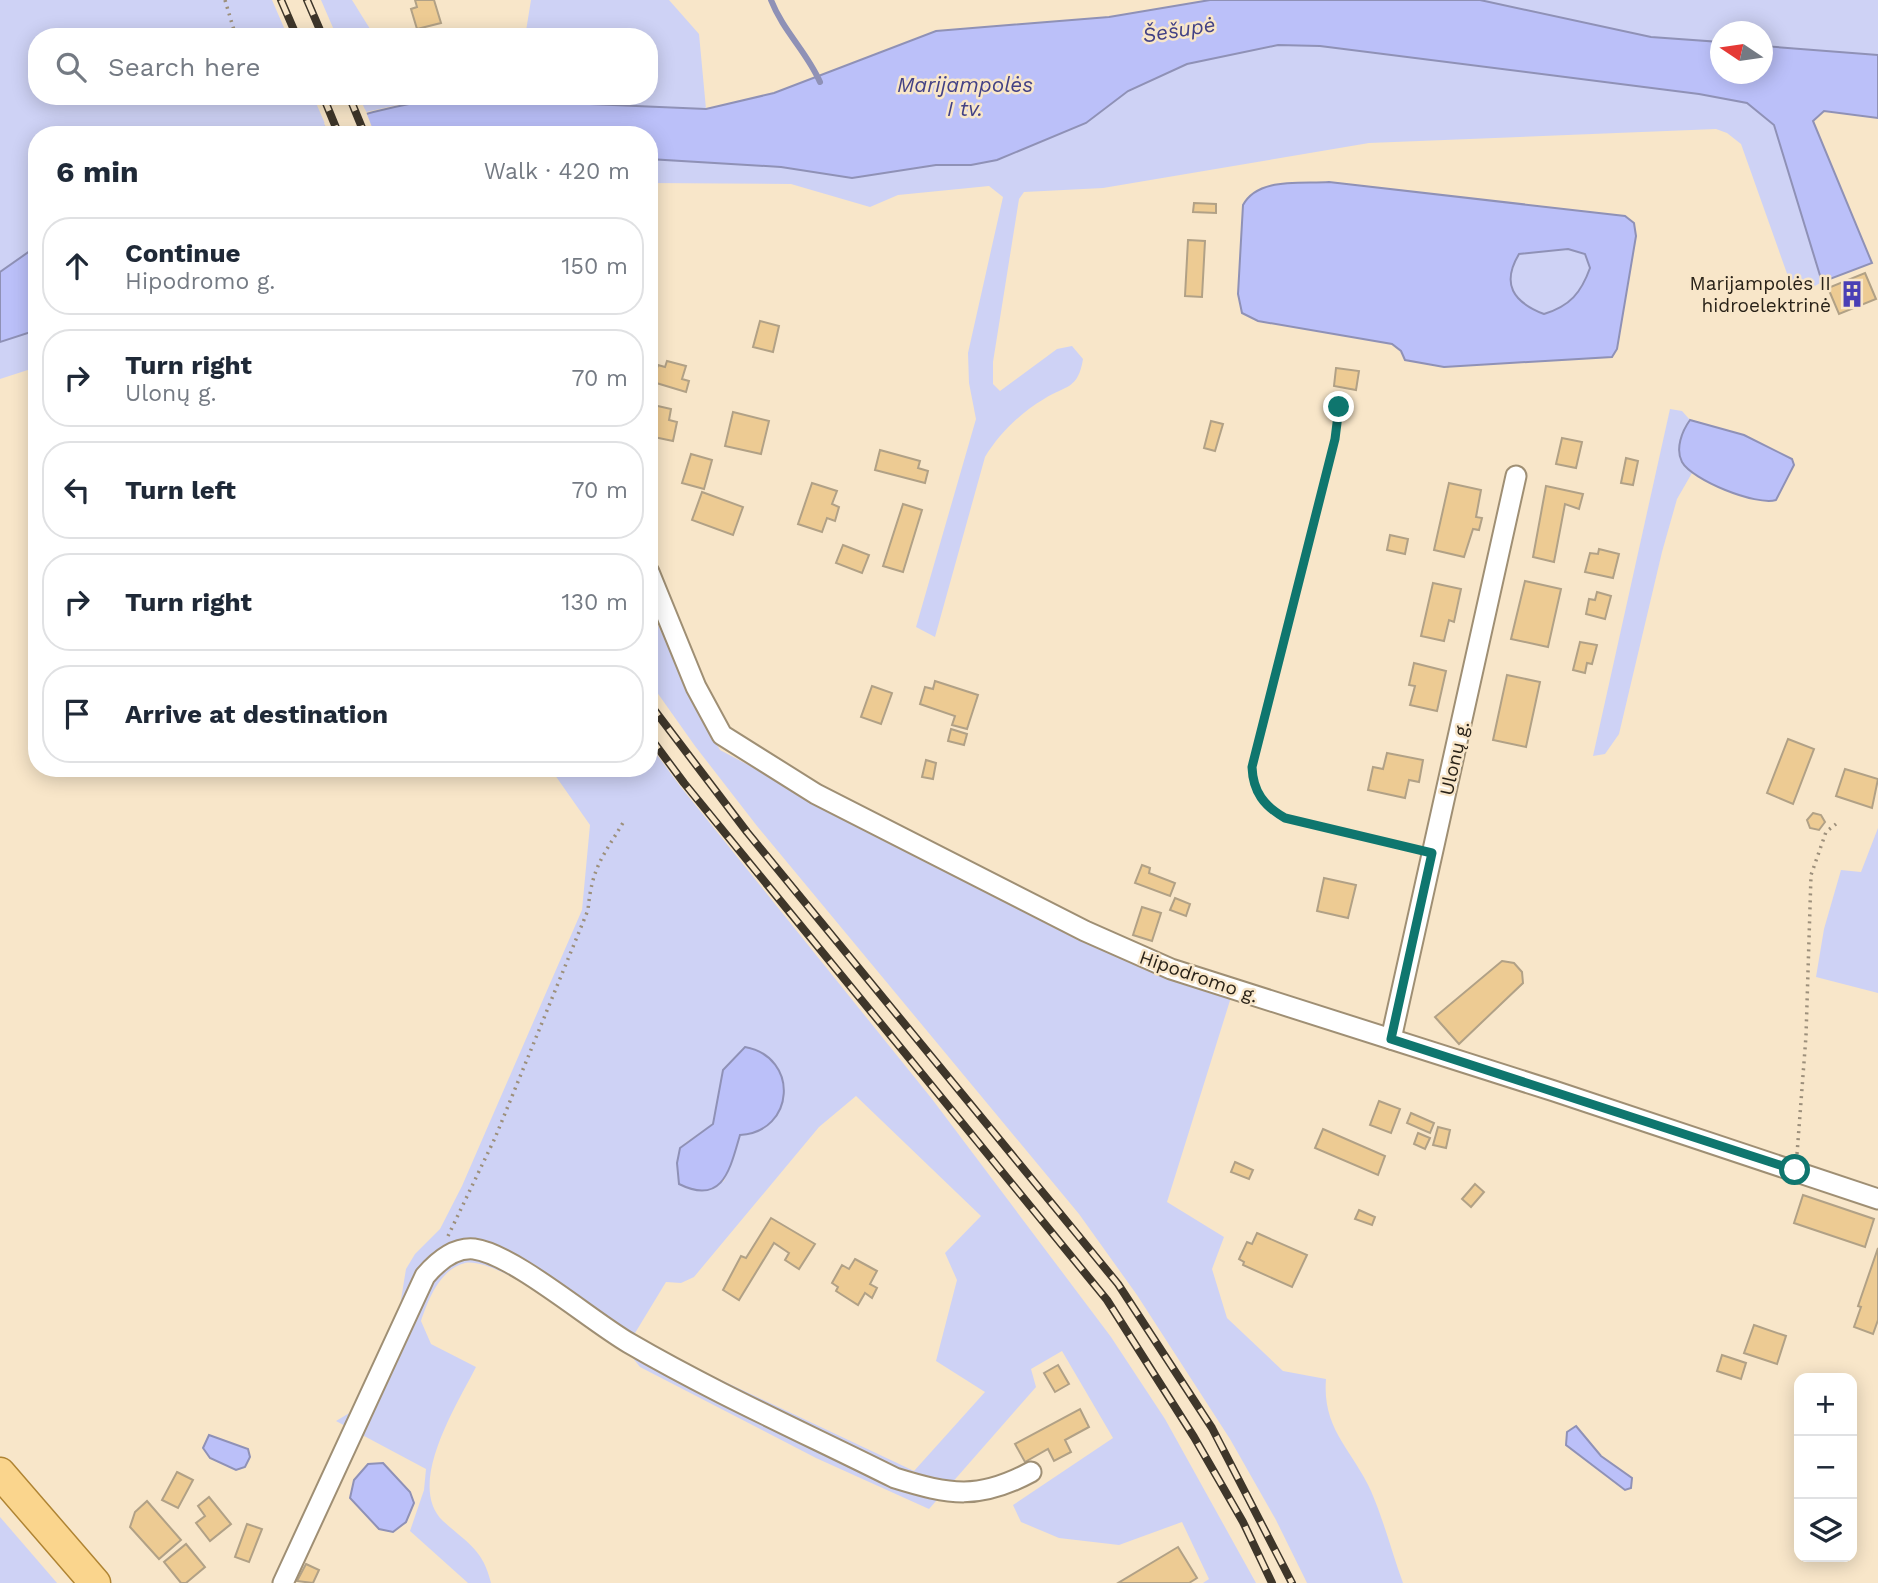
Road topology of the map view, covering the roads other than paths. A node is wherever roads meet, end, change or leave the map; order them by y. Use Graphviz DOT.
graph roads {
  1 [pos="1516,476"];
  2 [pos="658,594"];
  3 [pos="1391,1039"];
  4 [pos="1878,1199"];
  5 [pos="1031,1472"];
  6 [pos="0,1473"];
  7 [pos="95,1583"];
  8 [pos="283,1583"];
  1 -- 3 [label="street, Ulonų g."];
  2 -- 3 [label="street, Hipodromo g."];
  3 -- 4 [label="street, Hipodromo g."];
  5 -- 8 [label="street"];
  6 -- 7 [label="main road"];
}
